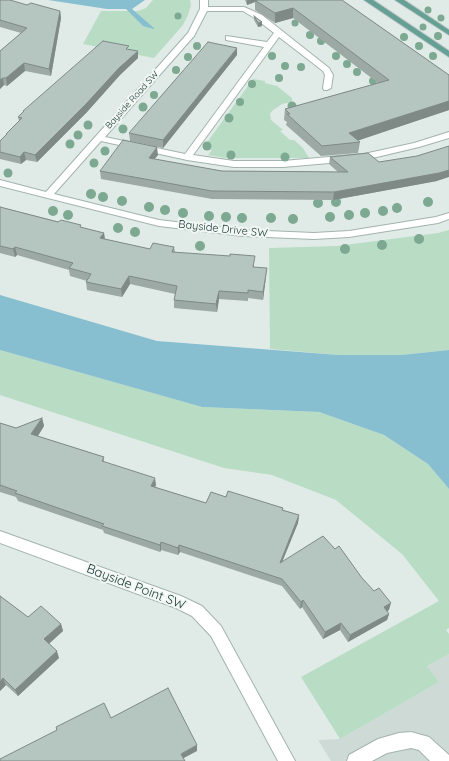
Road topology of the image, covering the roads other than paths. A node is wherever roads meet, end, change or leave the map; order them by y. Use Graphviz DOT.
graph roads {
  1 [pos="368,0"];
  2 [pos="399,0"];
  3 [pos="204,4"];
  4 [pos="259,5"];
  5 [pos="244,9"];
  6 [pos="279,32"];
  7 [pos="449,33"];
  8 [pos="229,38"];
  9 [pos="269,45"];
  10 [pos="449,55"];
  11 [pos="327,88"];
  12 [pos="449,134"];
  13 [pos="98,138"];
  14 [pos="187,157"];
  15 [pos="0,182"];
  16 [pos="48,195"];
  17 [pos="449,216"];
  18 [pos="0,537"];
  19 [pos="287,761"];
  20 [pos="355,761"];
  21 [pos="443,761"];
  1 -- 10 [label="main road"];
  2 -- 7 [label="main road"];
  3 -- 5 [label="street"];
  3 -- 13 [label="street, Bayside Road SW"];
  4 -- 5 [label="street"];
  5 -- 6 [label="street"];
  6 -- 9 [label="street"];
  6 -- 11 [label="street"];
  8 -- 9 [label="street"];
  9 -- 14 [label="street"];
  12 -- 14 [label="street"];
  13 -- 14 [label="street"];
  13 -- 16 [label="street, Bayside Road SW"];
  15 -- 16 [label="street, Bayside Drive SW"];
  16 -- 17 [label="street, Bayside Drive SW"];
  18 -- 19 [label="street, Bayside Point SW"];
  20 -- 21 [label="street"];
}
